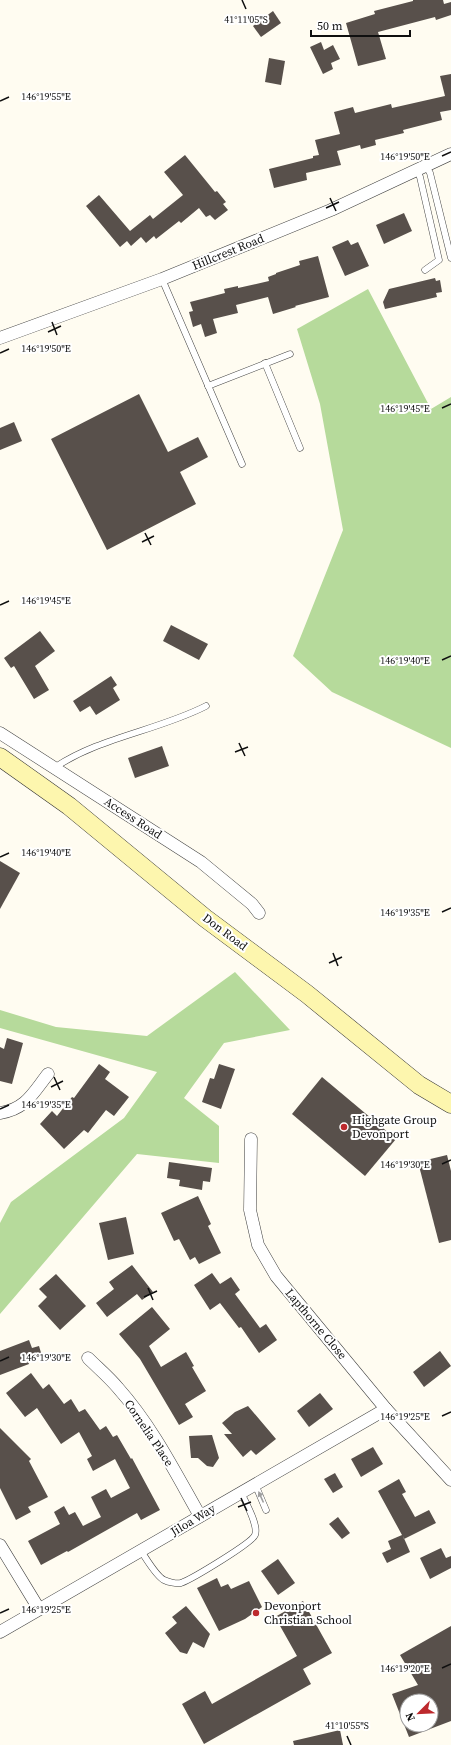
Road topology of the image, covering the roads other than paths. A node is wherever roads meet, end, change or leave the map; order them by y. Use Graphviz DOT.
graph roads {
  1 [pos="451,154"];
  2 [pos="422,168"];
  3 [pos="451,258"];
  4 [pos="425,270"];
  5 [pos="162,279"];
  6 [pos="0,338"];
  7 [pos="290,354"];
  8 [pos="265,363"];
  9 [pos="208,386"];
  10 [pos="300,448"];
  11 [pos="242,464"];
  12 [pos="206,706"];
  13 [pos="0,733"];
  14 [pos="0,757"];
  15 [pos="54,768"];
  16 [pos="260,914"];
  17 [pos="48,1074"];
  18 [pos="451,1104"];
  19 [pos="0,1113"];
  20 [pos="251,1139"];
  21 [pos="88,1358"];
  22 [pos="386,1409"];
  23 [pos="451,1480"];
  24 [pos="255,1484"];
  25 [pos="241,1492"];
  26 [pos="266,1510"];
  27 [pos="200,1516"];
  28 [pos="0,1545"];
  29 [pos="141,1551"];
  30 [pos="39,1609"];
  31 [pos="0,1632"];
  1 -- 2 [label="street, Hillcrest Road"];
  2 -- 3 [label="lane"];
  2 -- 4 [label="lane"];
  2 -- 5 [label="street, Hillcrest Road"];
  5 -- 6 [label="street, Hillcrest Road"];
  5 -- 9 [label="lane"];
  7 -- 8 [label="lane"];
  8 -- 9 [label="lane"];
  8 -- 10 [label="lane"];
  9 -- 11 [label="lane"];
  12 -- 15 [label="lane"];
  13 -- 15 [label="street, Access Road"];
  14 -- 18 [label="main road, Don Road"];
  15 -- 16 [label="street, Access Road"];
  17 -- 19 [label="street"];
  20 -- 22 [label="street, Lapthorne Close"];
  21 -- 27 [label="street, Cornelia Place"];
  22 -- 23 [label="street, Lapthorne Close"];
  22 -- 24 [label="street, Jiloa Way"];
  24 -- 25 [label="street, Jiloa Way"];
  26 -- 24 [label="lane, one-way"];
  25 -- 27 [label="street, Jiloa Way"];
  25 -- 29 [label="lane"];
  27 -- 29 [label="street, Jiloa Way"];
  28 -- 30 [label="street"];
  29 -- 30 [label="street, Jiloa Way"];
  30 -- 31 [label="street, Jiloa Way"];
}
